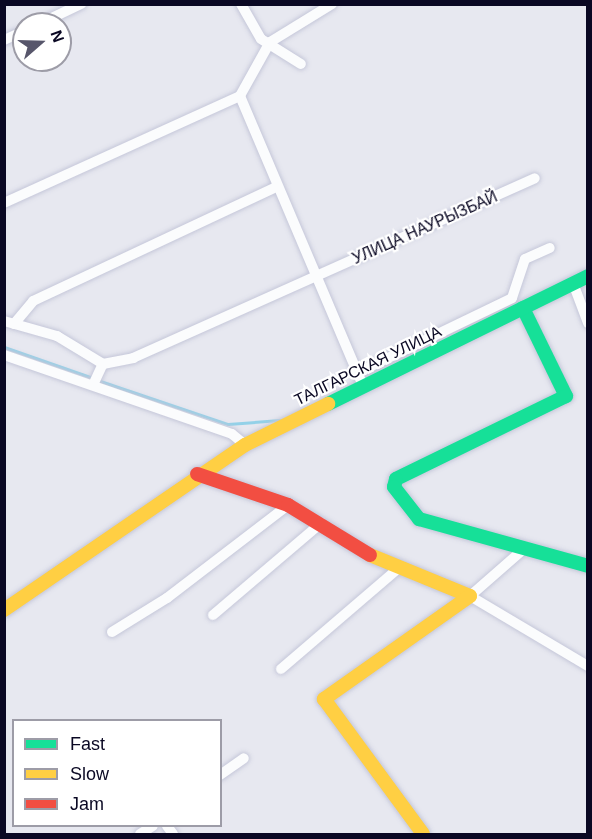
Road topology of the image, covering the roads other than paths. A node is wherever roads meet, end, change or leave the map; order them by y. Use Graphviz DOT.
graph roads {
  1 [pos="81,4"];
  2 [pos="241,4"];
  3 [pos="332,4"];
  4 [pos="64,12"];
  5 [pos="270,42"];
  6 [pos="301,63"];
  7 [pos="240,96"];
  8 [pos="535,178"];
  9 [pos="276,187"];
  10 [pos="4,203"];
  11 [pos="550,248"];
  12 [pos="314,276"];
  13 [pos="588,276"];
  14 [pos="573,283"];
  15 [pos="523,308"];
  16 [pos="9,323"];
  17 [pos="588,323"];
  18 [pos="4,355"];
  19 [pos="103,364"];
  20 [pos="95,381"];
  21 [pos="360,381"];
  22 [pos="245,445"];
  23 [pos="197,474"];
  24 [pos="288,505"];
  25 [pos="321,523"];
  26 [pos="526,547"];
  27 [pos="588,566"];
  28 [pos="400,567"];
  29 [pos="470,596"];
  30 [pos="4,610"];
  31 [pos="213,615"];
  32 [pos="112,632"];
  33 [pos="588,666"];
  34 [pos="281,669"];
  35 [pos="244,758"];
  36 [pos="222,774"];
  37 [pos="423,834"];
  1 -- 4 [label="street"];
  2 -- 5 [label="street"];
  3 -- 5 [label="street"];
  5 -- 6 [label="street"];
  5 -- 7 [label="street"];
  7 -- 9 [label="street"];
  7 -- 10 [label="street"];
  8 -- 12 [label="street, УЛИЦА НАУРЫЗБАЙ"];
  9 -- 12 [label="street"];
  9 -- 16 [label="street"];
  11 -- 21 [label="street"];
  12 -- 19 [label="street, УЛИЦА НАУРЫЗБАЙ"];
  12 -- 21 [label="street"];
  13 -- 14 [label="street, ТАЛГАРСКАЯ УЛИЦА"];
  14 -- 15 [label="street, ТАЛГАРСКАЯ УЛИЦА"];
  14 -- 17 [label="street"];
  15 -- 21 [label="street, ТАЛГАРСКАЯ УЛИЦА"];
  15 -- 26 [label="street"];
  16 -- 19 [label="street"];
  18 -- 20 [label="street"];
  19 -- 20 [label="street"];
  20 -- 22 [label="street"];
  21 -- 22 [label="street, ТАЛГАРСКАЯ УЛИЦА"];
  22 -- 23 [label="street, ТАЛГАРСКАЯ УЛИЦА"];
  23 -- 24 [label="street"];
  23 -- 30 [label="street, ТАЛГАРСКАЯ УЛИЦА"];
  24 -- 25 [label="street"];
  24 -- 32 [label="street"];
  25 -- 28 [label="street"];
  25 -- 31 [label="street"];
  26 -- 27 [label="street"];
  26 -- 29 [label="street"];
  28 -- 29 [label="street"];
  28 -- 34 [label="street"];
  29 -- 33 [label="street"];
  29 -- 37 [label="street"];
  35 -- 36 [label="street"];
}
